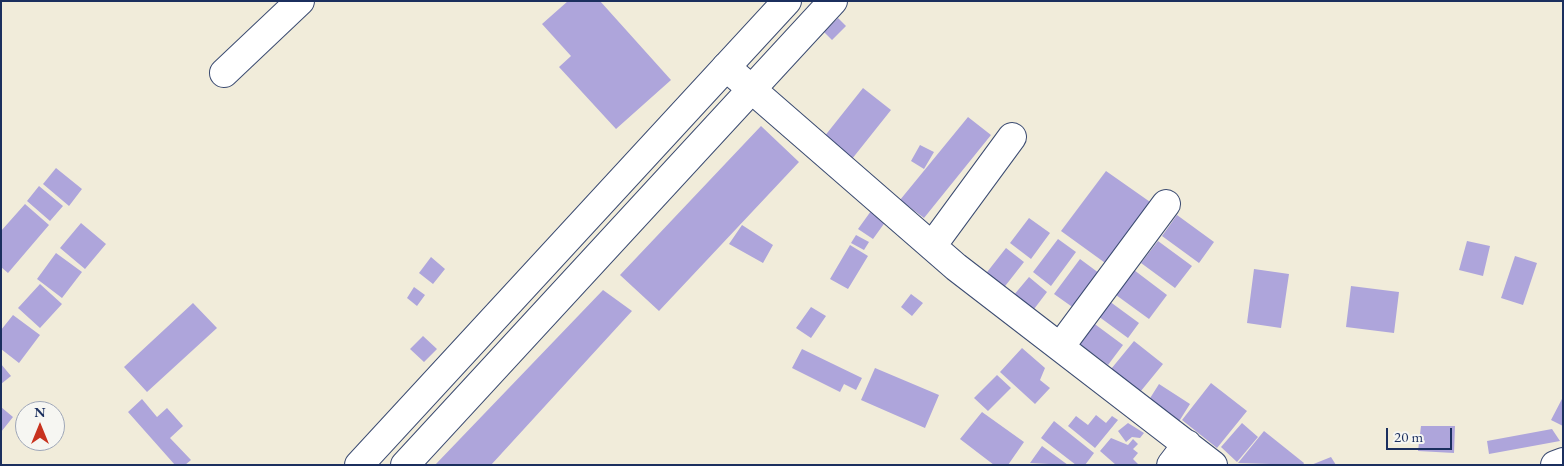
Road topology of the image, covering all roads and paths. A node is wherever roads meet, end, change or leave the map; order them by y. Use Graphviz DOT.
graph roads {
  1 [pos="300,1"];
  2 [pos="787,1"];
  3 [pos="833,1"];
  4 [pos="726,67"];
  5 [pos="224,73"];
  6 [pos="750,89"];
  7 [pos="1012,137"];
  8 [pos="1166,204"];
  9 [pos="932,246"];
  10 [pos="1060,347"];
  11 [pos="1179,454"];
  12 [pos="1563,462"];
  13 [pos="359,465"];
  14 [pos="405,465"];
  15 [pos="1214,465"];
  16 [pos="1555,465"];
  1 -- 5 [label="main road"];
  2 -- 4 [label="main road"];
  3 -- 6 [label="main road"];
  4 -- 6 [label="main road"];
  4 -- 13 [label="main road"];
  6 -- 9 [label="main road"];
  6 -- 14 [label="main road"];
  7 -- 9 [label="main road"];
  8 -- 10 [label="main road"];
  9 -- 10 [label="main road"];
  10 -- 11 [label="main road"];
  11 -- 15 [label="main road"];
  12 -- 16 [label="main road"];
}
